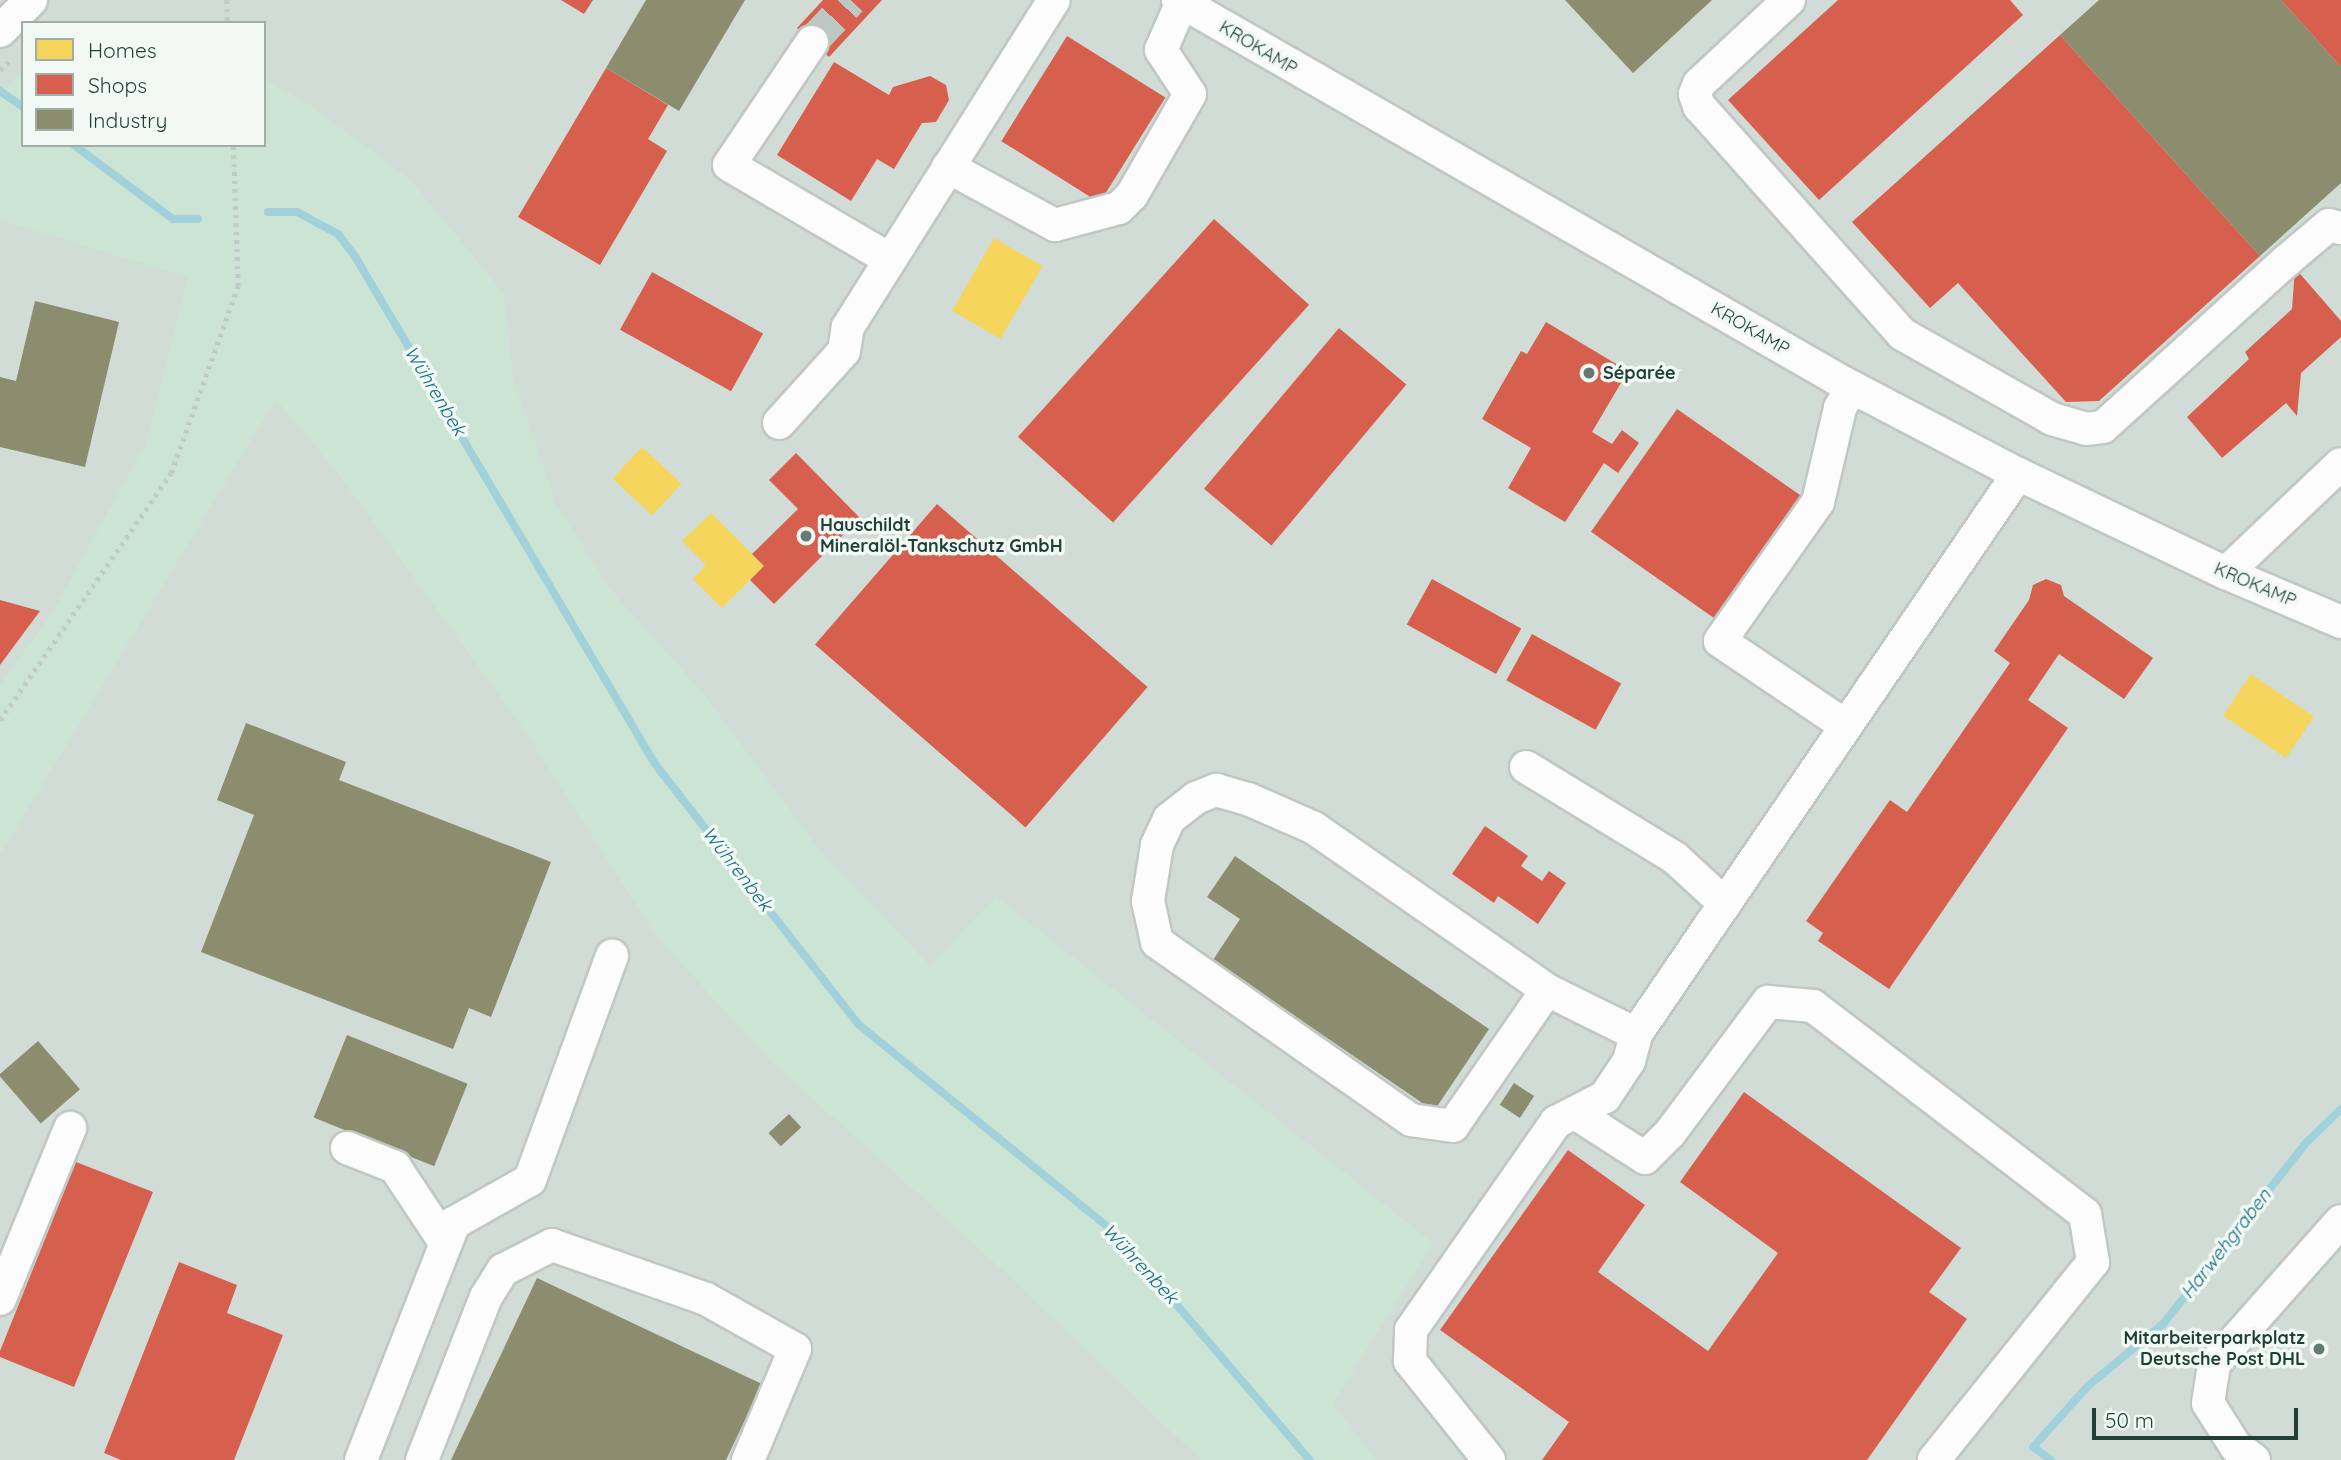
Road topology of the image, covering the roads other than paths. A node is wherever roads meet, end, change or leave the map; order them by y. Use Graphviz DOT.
graph roads {
  1 [pos="31,0"];
  2 [pos="1054,0"];
  3 [pos="1789,0"];
  4 [pos="1180,1"];
  5 [pos="1217,9"];
  6 [pos="0,31"];
  7 [pos="813,42"];
  8 [pos="948,167"];
  9 [pos="2341,228"];
  10 [pos="889,259"];
  11 [pos="1852,387"];
  12 [pos="779,424"];
  13 [pos="2341,464"];
  14 [pos="2018,474"];
  15 [pos="2226,573"];
  16 [pos="2341,622"];
  17 [pos="1846,726"];
  18 [pos="1527,766"];
  19 [pos="1724,904"];
  20 [pos="612,956"];
  21 [pos="1547,990"];
  22 [pos="1633,1047"];
  23 [pos="1575,1113"];
  24 [pos="70,1128"];
  25 [pos="346,1148"];
  26 [pos="2341,1221"];
  27 [pos="446,1244"];
  28 [pos="0,1299"];
  29 [pos="361,1460"];
  30 [pos="422,1460"];
  31 [pos="748,1460"];
  32 [pos="1489,1460"];
  33 [pos="1934,1460"];
  34 [pos="2254,1460"];
  1 -- 6 [label="street"];
  2 -- 8 [label="street"];
  3 -- 9 [label="street"];
  4 -- 5 [label="street, KROKAMP"];
  4 -- 8 [label="street"];
  5 -- 11 [label="street, KROKAMP"];
  7 -- 10 [label="street"];
  8 -- 10 [label="street"];
  10 -- 12 [label="street"];
  11 -- 14 [label="street, KROKAMP"];
  11 -- 17 [label="street"];
  13 -- 15 [label="street"];
  14 -- 15 [label="street, KROKAMP"];
  14 -- 17 [label="street"];
  15 -- 16 [label="street, KROKAMP"];
  17 -- 19 [label="street"];
  18 -- 19 [label="street"];
  19 -- 22 [label="street"];
  20 -- 27 [label="street"];
  21 -- 21 [label="street"];
  21 -- 22 [label="street"];
  22 -- 23 [label="street"];
  23 -- 32 [label="street"];
  23 -- 33 [label="street"];
  24 -- 28 [label="street"];
  25 -- 27 [label="street"];
  26 -- 34 [label="street"];
  27 -- 29 [label="street"];
  30 -- 31 [label="street"];
}
